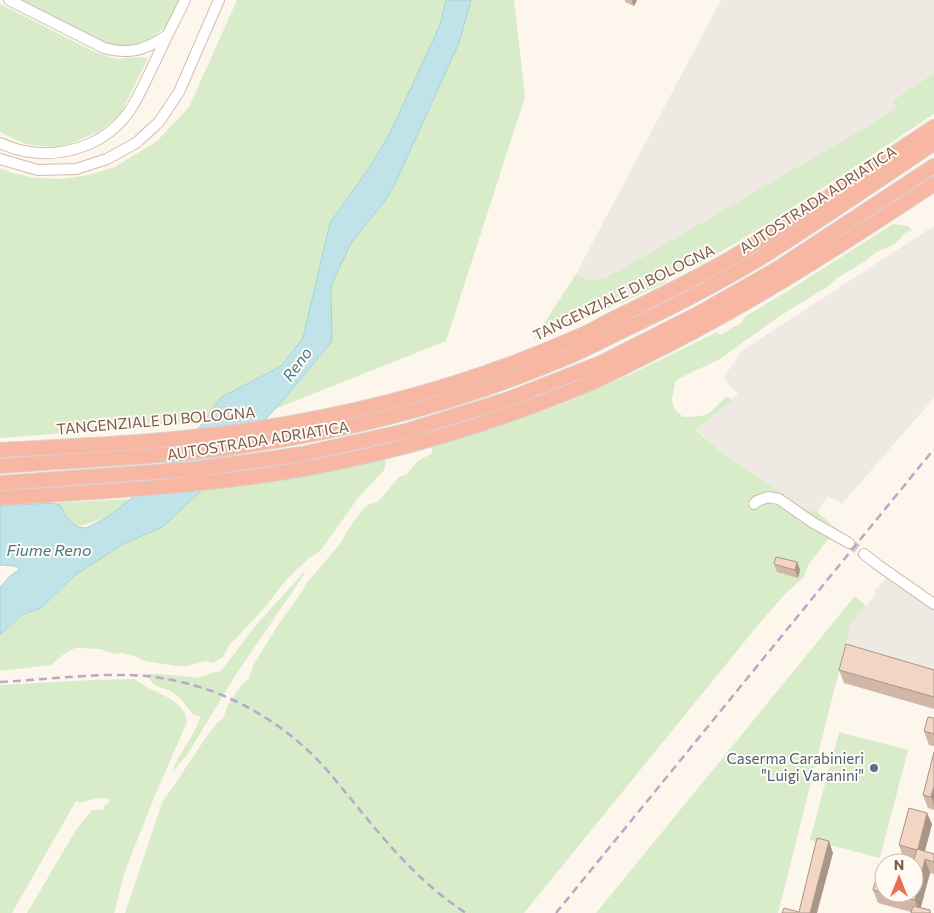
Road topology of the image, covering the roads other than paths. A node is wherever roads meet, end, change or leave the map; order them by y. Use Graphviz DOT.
graph roads {
  1 [pos="9,0"];
  2 [pos="185,0"];
  3 [pos="219,0"];
  4 [pos="167,35"];
  5 [pos="934,127"];
  6 [pos="0,143"];
  7 [pos="934,143"];
  8 [pos="0,159"];
  9 [pos="934,166"];
  10 [pos="934,184"];
  11 [pos="0,450"];
  12 [pos="0,466"];
  13 [pos="0,483"];
  14 [pos="0,498"];
  15 [pos="754,504"];
  16 [pos="849,543"];
  17 [pos="864,554"];
  18 [pos="934,604"];
  1 -- 4 [label="street"];
  2 -- 4 [label="street"];
  3 -- 8 [label="street"];
  4 -- 6 [label="street"];
  5 -- 11 [label="highway, TANGENZIALE DI BOLOGNA"];
  7 -- 12 [label="highway, AUTOSTRADA ADRIATICA"];
  9 -- 13 [label="highway, AUTOSTRADA ADRIATICA"];
  10 -- 14 [label="highway"];
  15 -- 16 [label="street"];
  17 -- 18 [label="street"];
}
